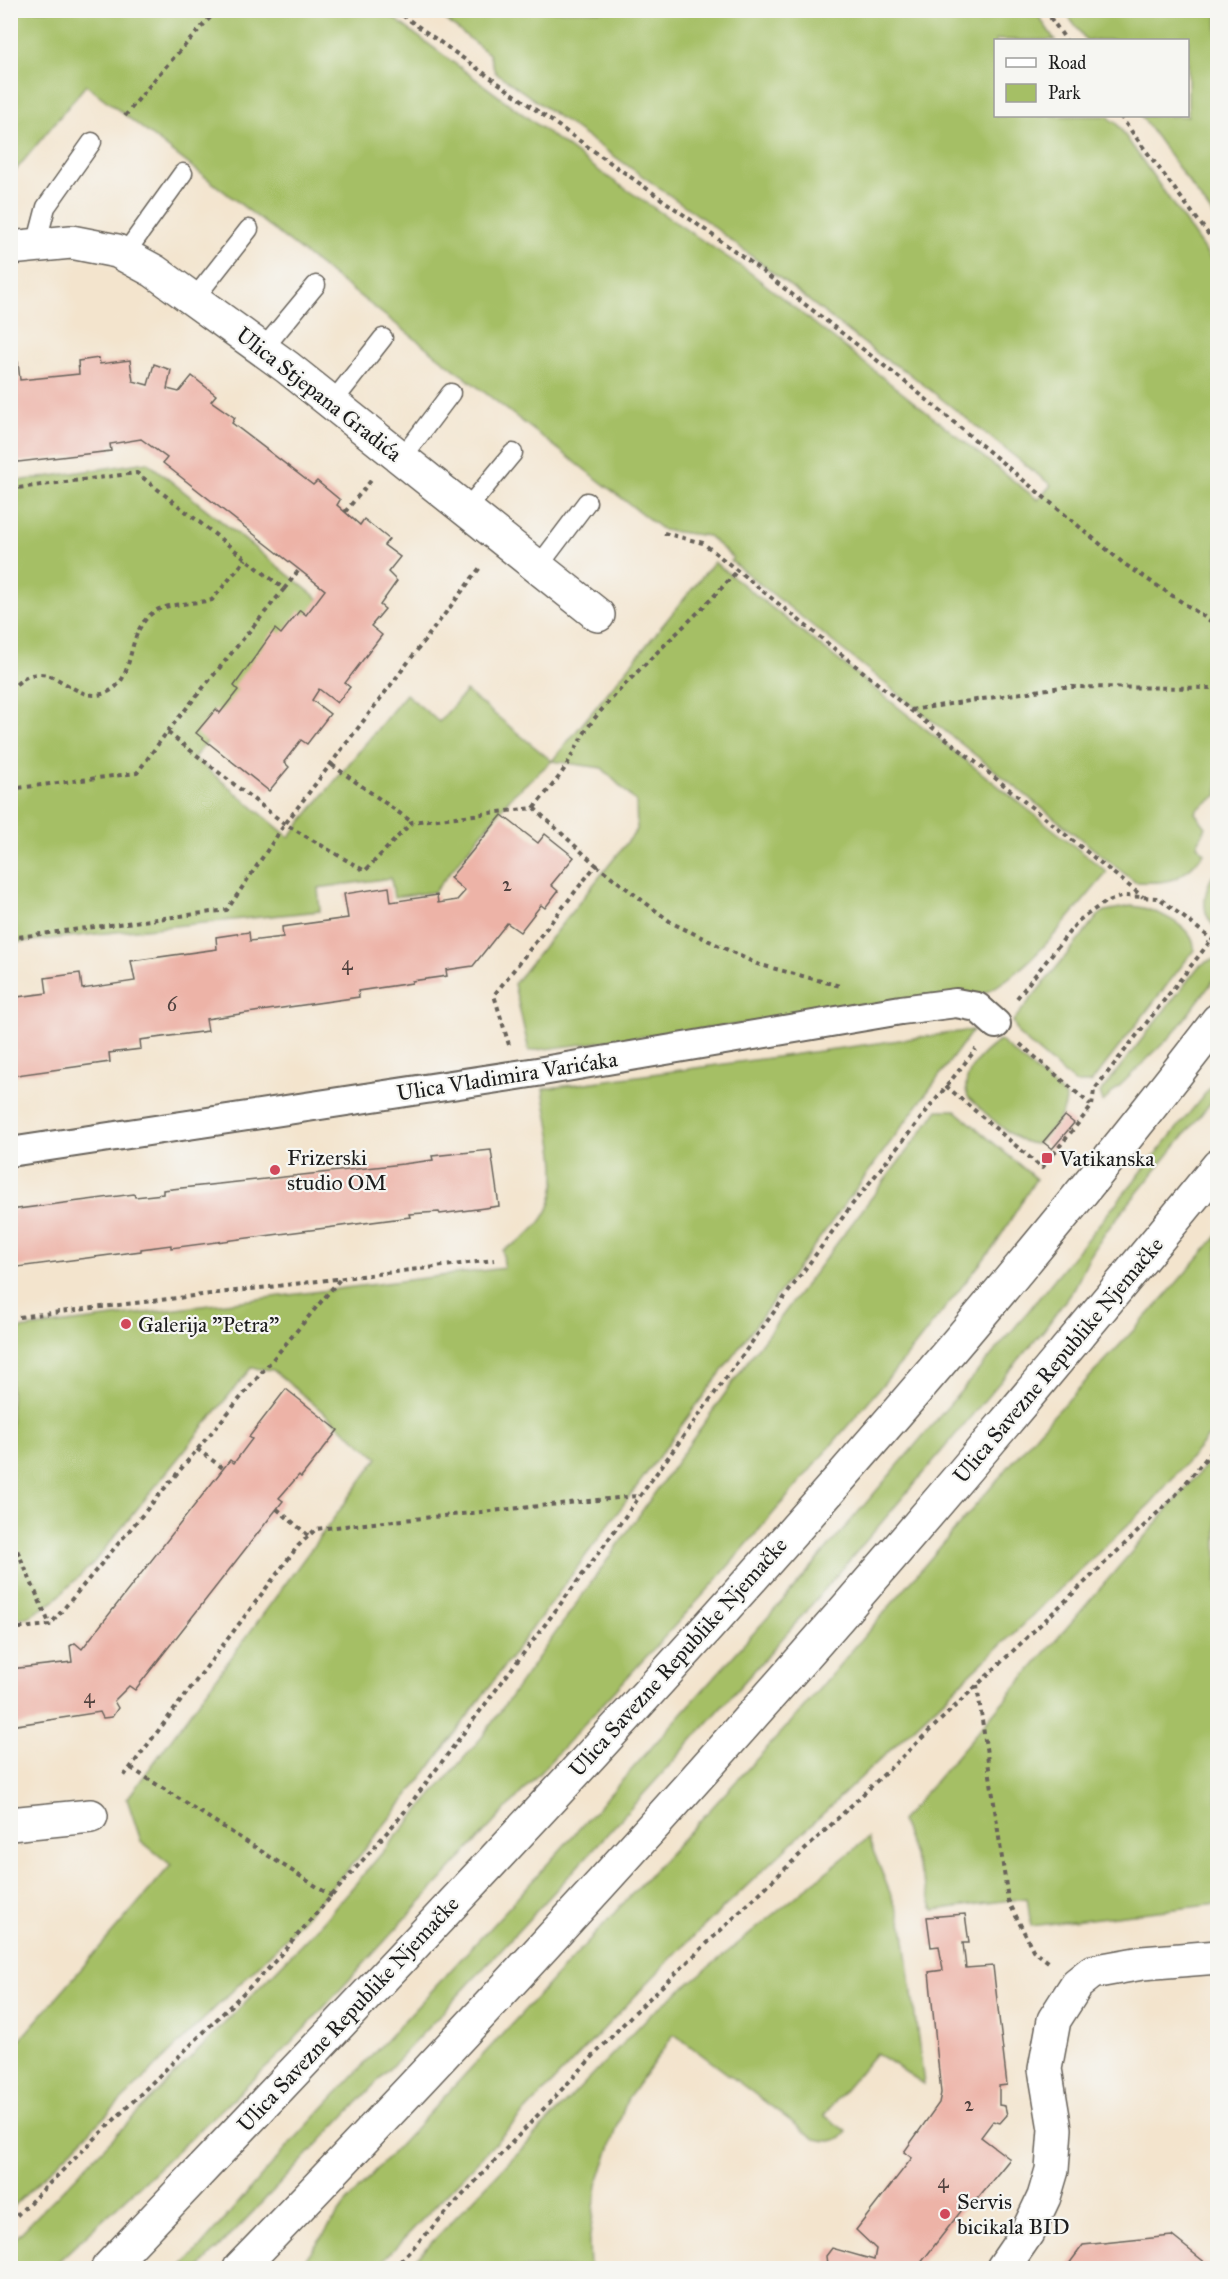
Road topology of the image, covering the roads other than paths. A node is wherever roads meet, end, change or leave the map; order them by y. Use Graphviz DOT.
graph roads {
  1 [pos="92,142"];
  2 [pos="183,173"];
  3 [pos="249,229"];
  4 [pos="23,247"];
  5 [pos="124,255"];
  6 [pos="316,285"];
  7 [pos="194,299"];
  8 [pos="383,338"];
  9 [pos="263,349"];
  10 [pos="451,393"];
  11 [pos="332,403"];
  12 [pos="513,453"];
  13 [pos="390,464"];
  14 [pos="587,502"];
  15 [pos="466,510"];
  16 [pos="538,567"];
  17 [pos="598,615"];
  18 [pos="1218,1020"];
  19 [pos="996,1024"];
  20 [pos="10,1152"];
  21 [pos="1218,1166"];
  22 [pos="91,1815"];
  23 [pos="10,1824"];
  24 [pos="1218,1958"];
  25 [pos="108,2268"];
  26 [pos="240,2268"];
  27 [pos="1003,2268"];
  1 -- 4 [label="lane"];
  2 -- 5 [label="lane"];
  3 -- 7 [label="lane"];
  4 -- 5 [label="main road, Ulica Stjepana Gradića"];
  5 -- 7 [label="main road, Ulica Stjepana Gradića"];
  6 -- 9 [label="lane"];
  7 -- 9 [label="main road, Ulica Stjepana Gradića"];
  8 -- 11 [label="lane"];
  9 -- 11 [label="main road, Ulica Stjepana Gradića"];
  10 -- 13 [label="lane"];
  11 -- 13 [label="main road, Ulica Stjepana Gradića"];
  12 -- 15 [label="lane"];
  13 -- 15 [label="main road, Ulica Stjepana Gradića"];
  14 -- 16 [label="lane"];
  15 -- 16 [label="main road, Ulica Stjepana Gradića"];
  16 -- 17 [label="main road, Ulica Stjepana Gradića"];
  18 -- 25 [label="main road, Ulica Savezne Republike Njemačke"];
  19 -- 20 [label="street, Ulica Vladimira Varićaka"];
  21 -- 26 [label="main road, Ulica Savezne Republike Njemačke"];
  22 -- 23 [label="main road"];
  24 -- 27 [label="main road"];
}
